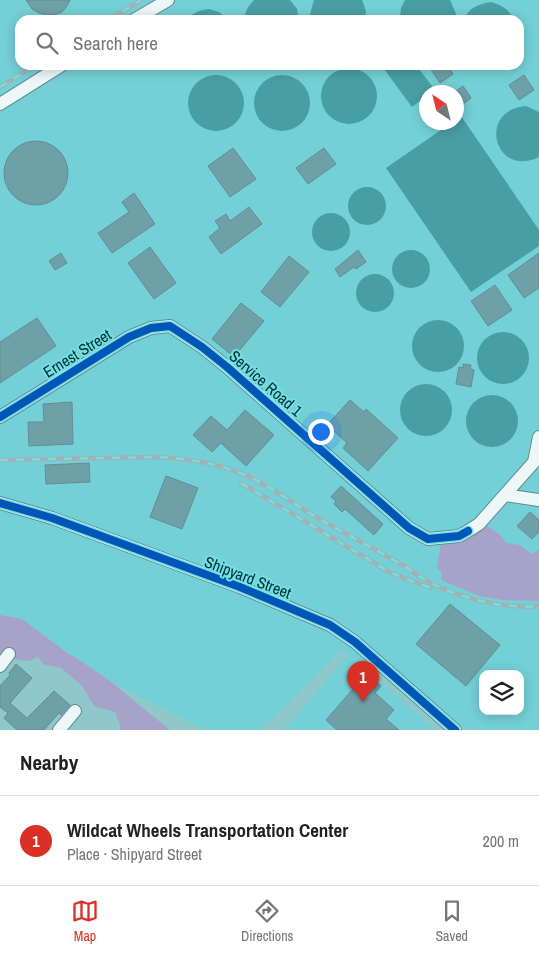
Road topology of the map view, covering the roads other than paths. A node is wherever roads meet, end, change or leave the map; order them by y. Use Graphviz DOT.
graph roads {
  1 [pos="168,0"];
  2 [pos="142,15"];
  3 [pos="54,70"];
  4 [pos="0,104"];
  5 [pos="173,327"];
  6 [pos="0,418"];
  7 [pos="539,437"];
  8 [pos="526,471"];
  9 [pos="539,474"];
  10 [pos="505,495"];
  11 [pos="539,500"];
  12 [pos="0,503"];
  13 [pos="9,654"];
  14 [pos="0,666"];
  15 [pos="75,711"];
  16 [pos="59,730"];
  17 [pos="456,730"];
  1 -- 2 [label="street"];
  3 -- 4 [label="street"];
  5 -- 6 [label="street, Ernest Street"];
  5 -- 10 [label="street, Service Road 1"];
  7 -- 8 [label="street"];
  8 -- 9 [label="street"];
  8 -- 10 [label="street"];
  10 -- 11 [label="street"];
  12 -- 17 [label="street, Shipyard Street"];
  13 -- 14 [label="street"];
  15 -- 16 [label="street"];
}
